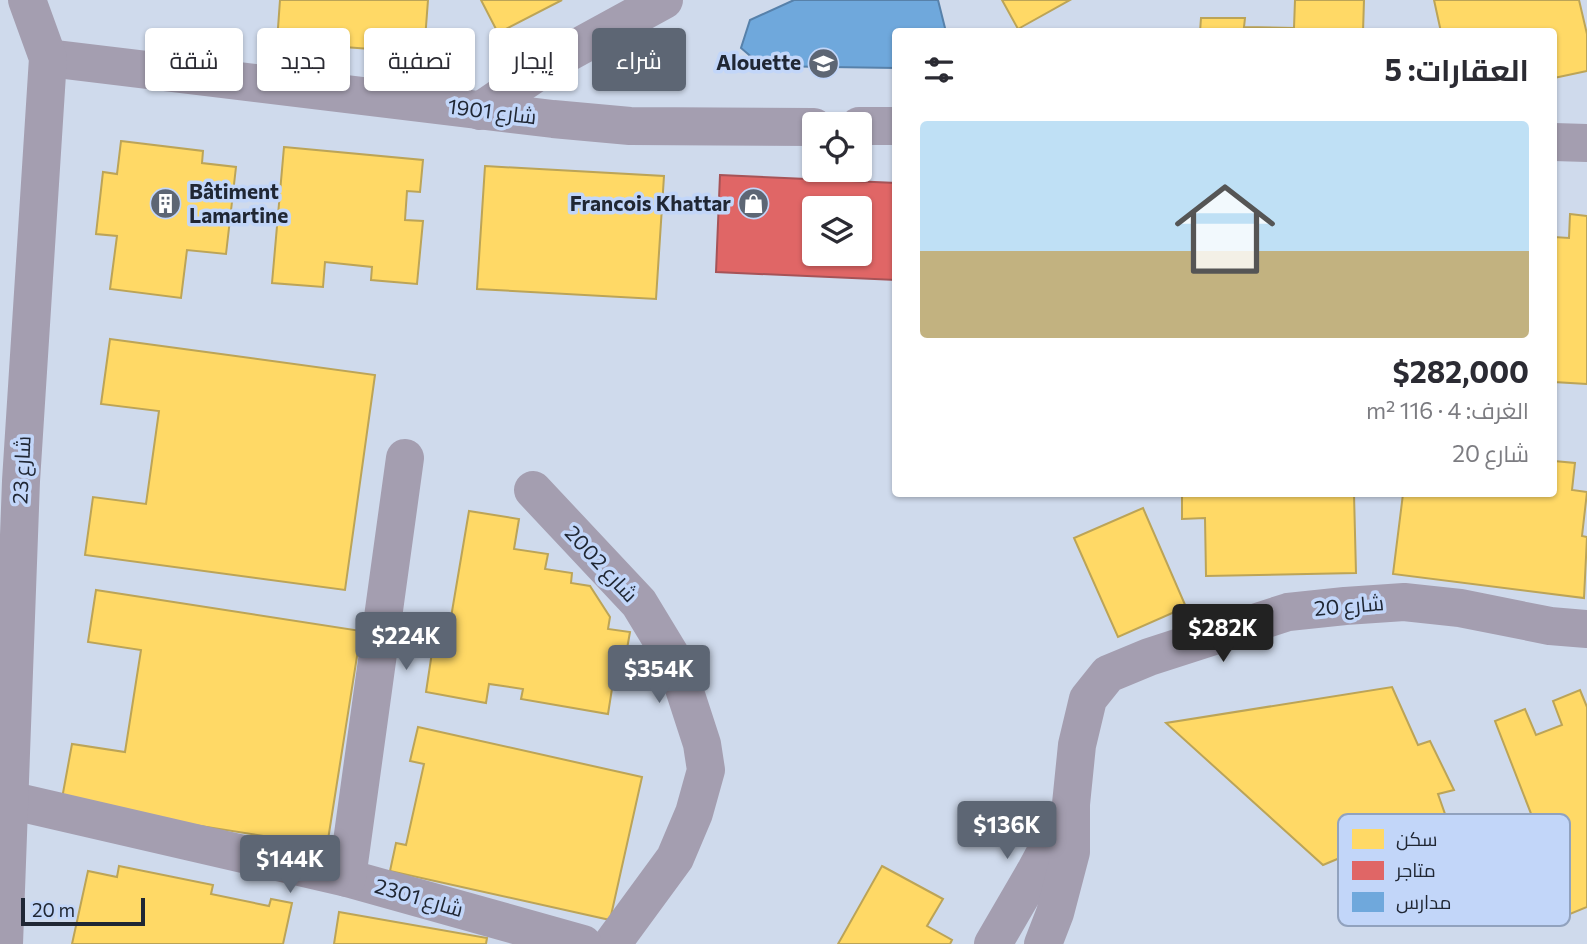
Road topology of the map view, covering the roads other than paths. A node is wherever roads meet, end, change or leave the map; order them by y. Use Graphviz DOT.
graph roads {
  1 [pos="27,0"];
  2 [pos="664,0"];
  3 [pos="48,58"];
  4 [pos="481,111"];
  5 [pos="872,126"];
  6 [pos="892,126"];
  7 [pos="802,127"];
  8 [pos="1557,142"];
  9 [pos="1587,143"];
  10 [pos="405,458"];
  11 [pos="533,490"];
  12 [pos="1587,629"];
  13 [pos="9,800"];
  14 [pos="1071,804"];
  15 [pos="347,878"];
  16 [pos="4,944"];
  17 [pos="583,944"];
  18 [pos="611,944"];
  19 [pos="993,944"];
  20 [pos="1043,944"];
  1 -- 3 [label="street, شارع 23"];
  2 -- 4 [label="street"];
  3 -- 4 [label="street, شارع 1901"];
  3 -- 13 [label="street, شارع 23"];
  4 -- 7 [label="street, شارع 1901"];
  5 -- 6 [label="street"];
  8 -- 9 [label="street"];
  10 -- 15 [label="street"];
  11 -- 18 [label="street, شارع 2002"];
  12 -- 14 [label="street, شارع 20"];
  13 -- 15 [label="street, شارع 2301"];
  13 -- 16 [label="street, شارع 23"];
  14 -- 19 [label="street"];
  14 -- 20 [label="street, شارع 20"];
  15 -- 17 [label="street, شارع 2301"];
}
